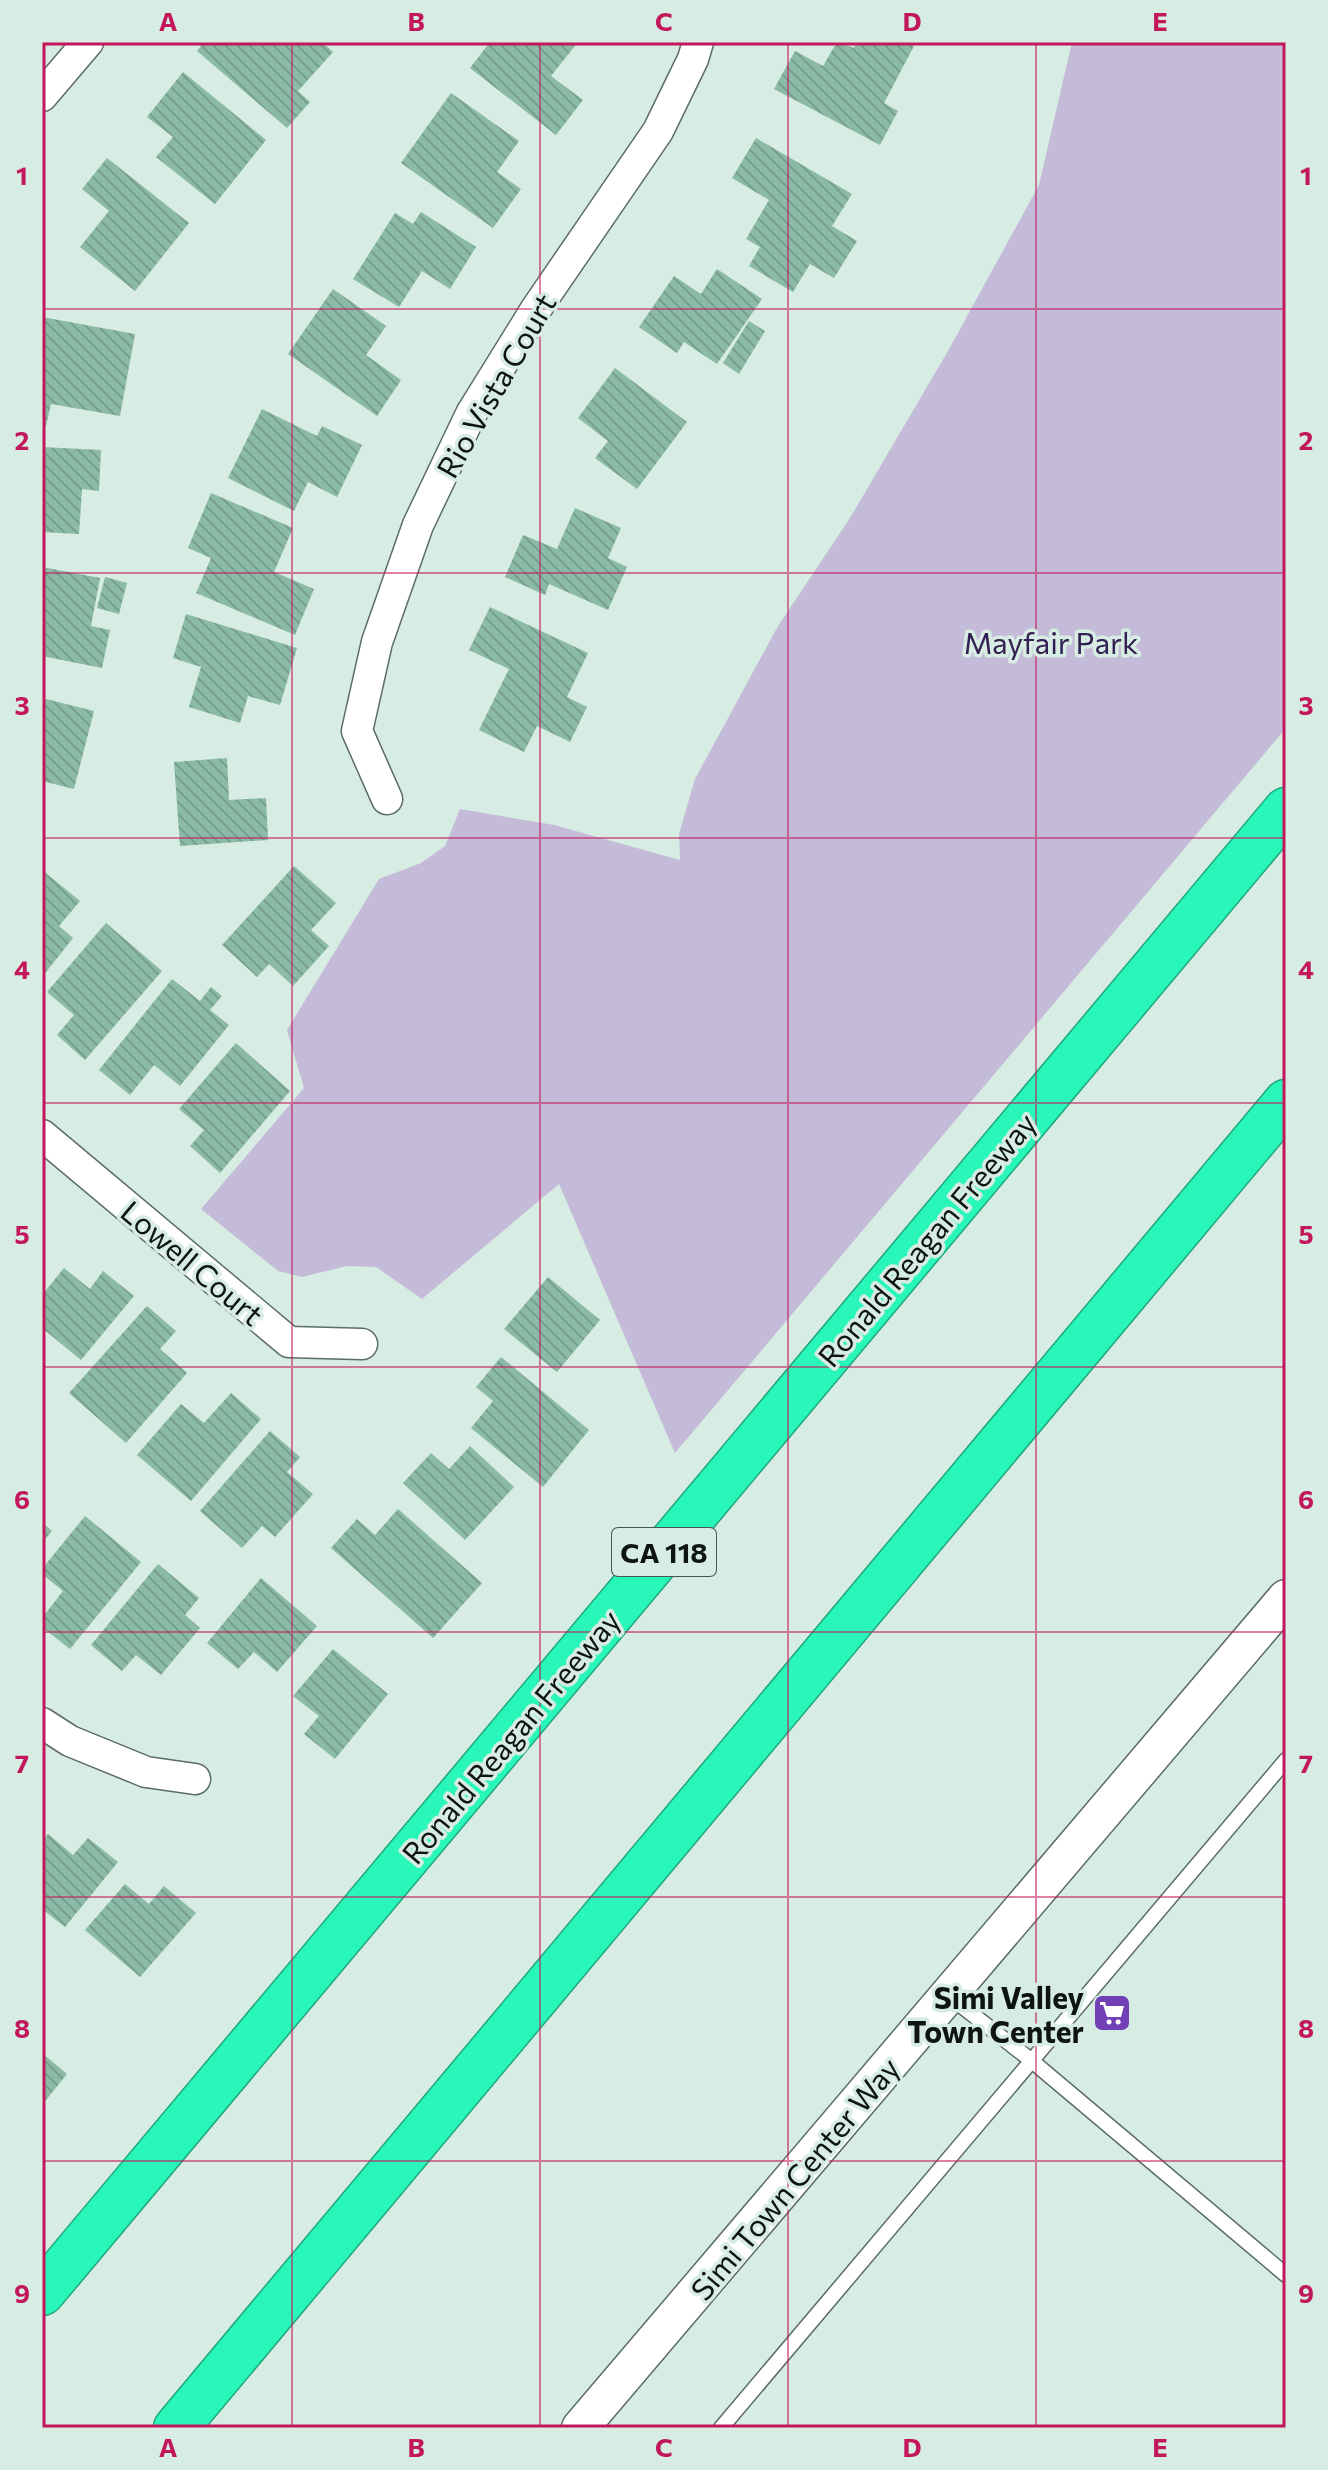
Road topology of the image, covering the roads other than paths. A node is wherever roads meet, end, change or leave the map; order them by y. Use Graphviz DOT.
graph roads {
  1 [pos="88,42"];
  2 [pos="698,42"];
  3 [pos="42,96"];
  4 [pos="387,799"];
  5 [pos="1286,810"];
  6 [pos="1286,1102"];
  7 [pos="42,1135"];
  8 [pos="362,1344"];
  9 [pos="1286,1598"];
  10 [pos="42,1723"];
  11 [pos="1286,1760"];
  12 [pos="195,1779"];
  13 [pos="949,1996"];
  14 [pos="1032,2061"];
  15 [pos="1286,2275"];
  16 [pos="42,2293"];
  17 [pos="726,2426"];
  18 [pos="176,2428"];
  19 [pos="580,2428"];
  1 -- 3 [label="street"];
  2 -- 4 [label="street, Rio Vista Court"];
  5 -- 16 [label="highway, Ronald Reagan Freeway / CA 118"];
  6 -- 18 [label="highway"];
  7 -- 8 [label="street, Lowell Court"];
  9 -- 13 [label="street, Simi Town Center Way"];
  10 -- 12 [label="street"];
  11 -- 14 [label="lane"];
  13 -- 14 [label="lane"];
  13 -- 19 [label="street, Simi Town Center Way"];
  14 -- 15 [label="lane"];
  14 -- 17 [label="lane"];
}
